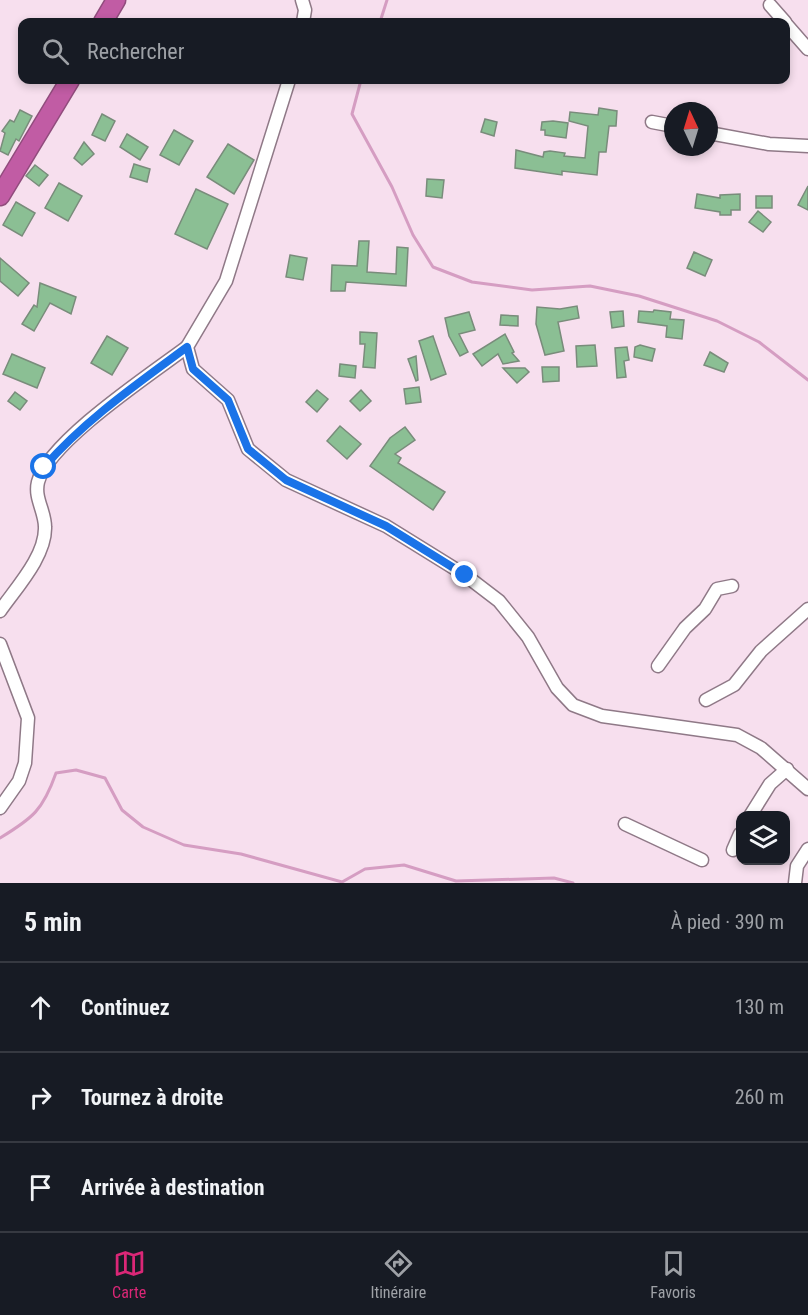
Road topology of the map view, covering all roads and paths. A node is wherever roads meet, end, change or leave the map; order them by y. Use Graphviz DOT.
graph roads {
  1 [pos="116,0"];
  2 [pos="302,0"];
  3 [pos="770,5"];
  4 [pos="105,18"];
  5 [pos="304,18"];
  6 [pos="781,18"];
  7 [pos="790,29"];
  8 [pos="808,49"];
  9 [pos="68,84"];
  10 [pos="288,84"];
  11 [pos="652,122"];
  12 [pos="664,124"];
  13 [pos="718,135"];
  14 [pos="808,146"];
  15 [pos="0,196"];
  16 [pos="187,347"];
  17 [pos="732,586"];
  18 [pos="808,609"];
  19 [pos="0,611"];
  20 [pos="0,644"];
  21 [pos="658,666"];
  22 [pos="706,700"];
  23 [pos="787,769"];
  24 [pos="808,789"];
  25 [pos="0,808"];
  26 [pos="753,811"];
  27 [pos="625,824"];
  28 [pos="736,844"];
  29 [pos="808,849"];
  30 [pos="733,850"];
  31 [pos="702,860"];
  32 [pos="795,883"];
  1 -- 4 [label="highway"];
  2 -- 5 [label="street"];
  3 -- 6 [label="street"];
  7 -- 8 [label="street"];
  9 -- 15 [label="highway"];
  10 -- 16 [label="street"];
  11 -- 12 [label="street"];
  13 -- 14 [label="street"];
  16 -- 19 [label="street"];
  16 -- 23 [label="street"];
  17 -- 21 [label="street"];
  18 -- 22 [label="street"];
  20 -- 25 [label="street"];
  23 -- 24 [label="street"];
  23 -- 26 [label="street"];
  27 -- 31 [label="street"];
  28 -- 30 [label="street"];
  29 -- 32 [label="street"];
}
